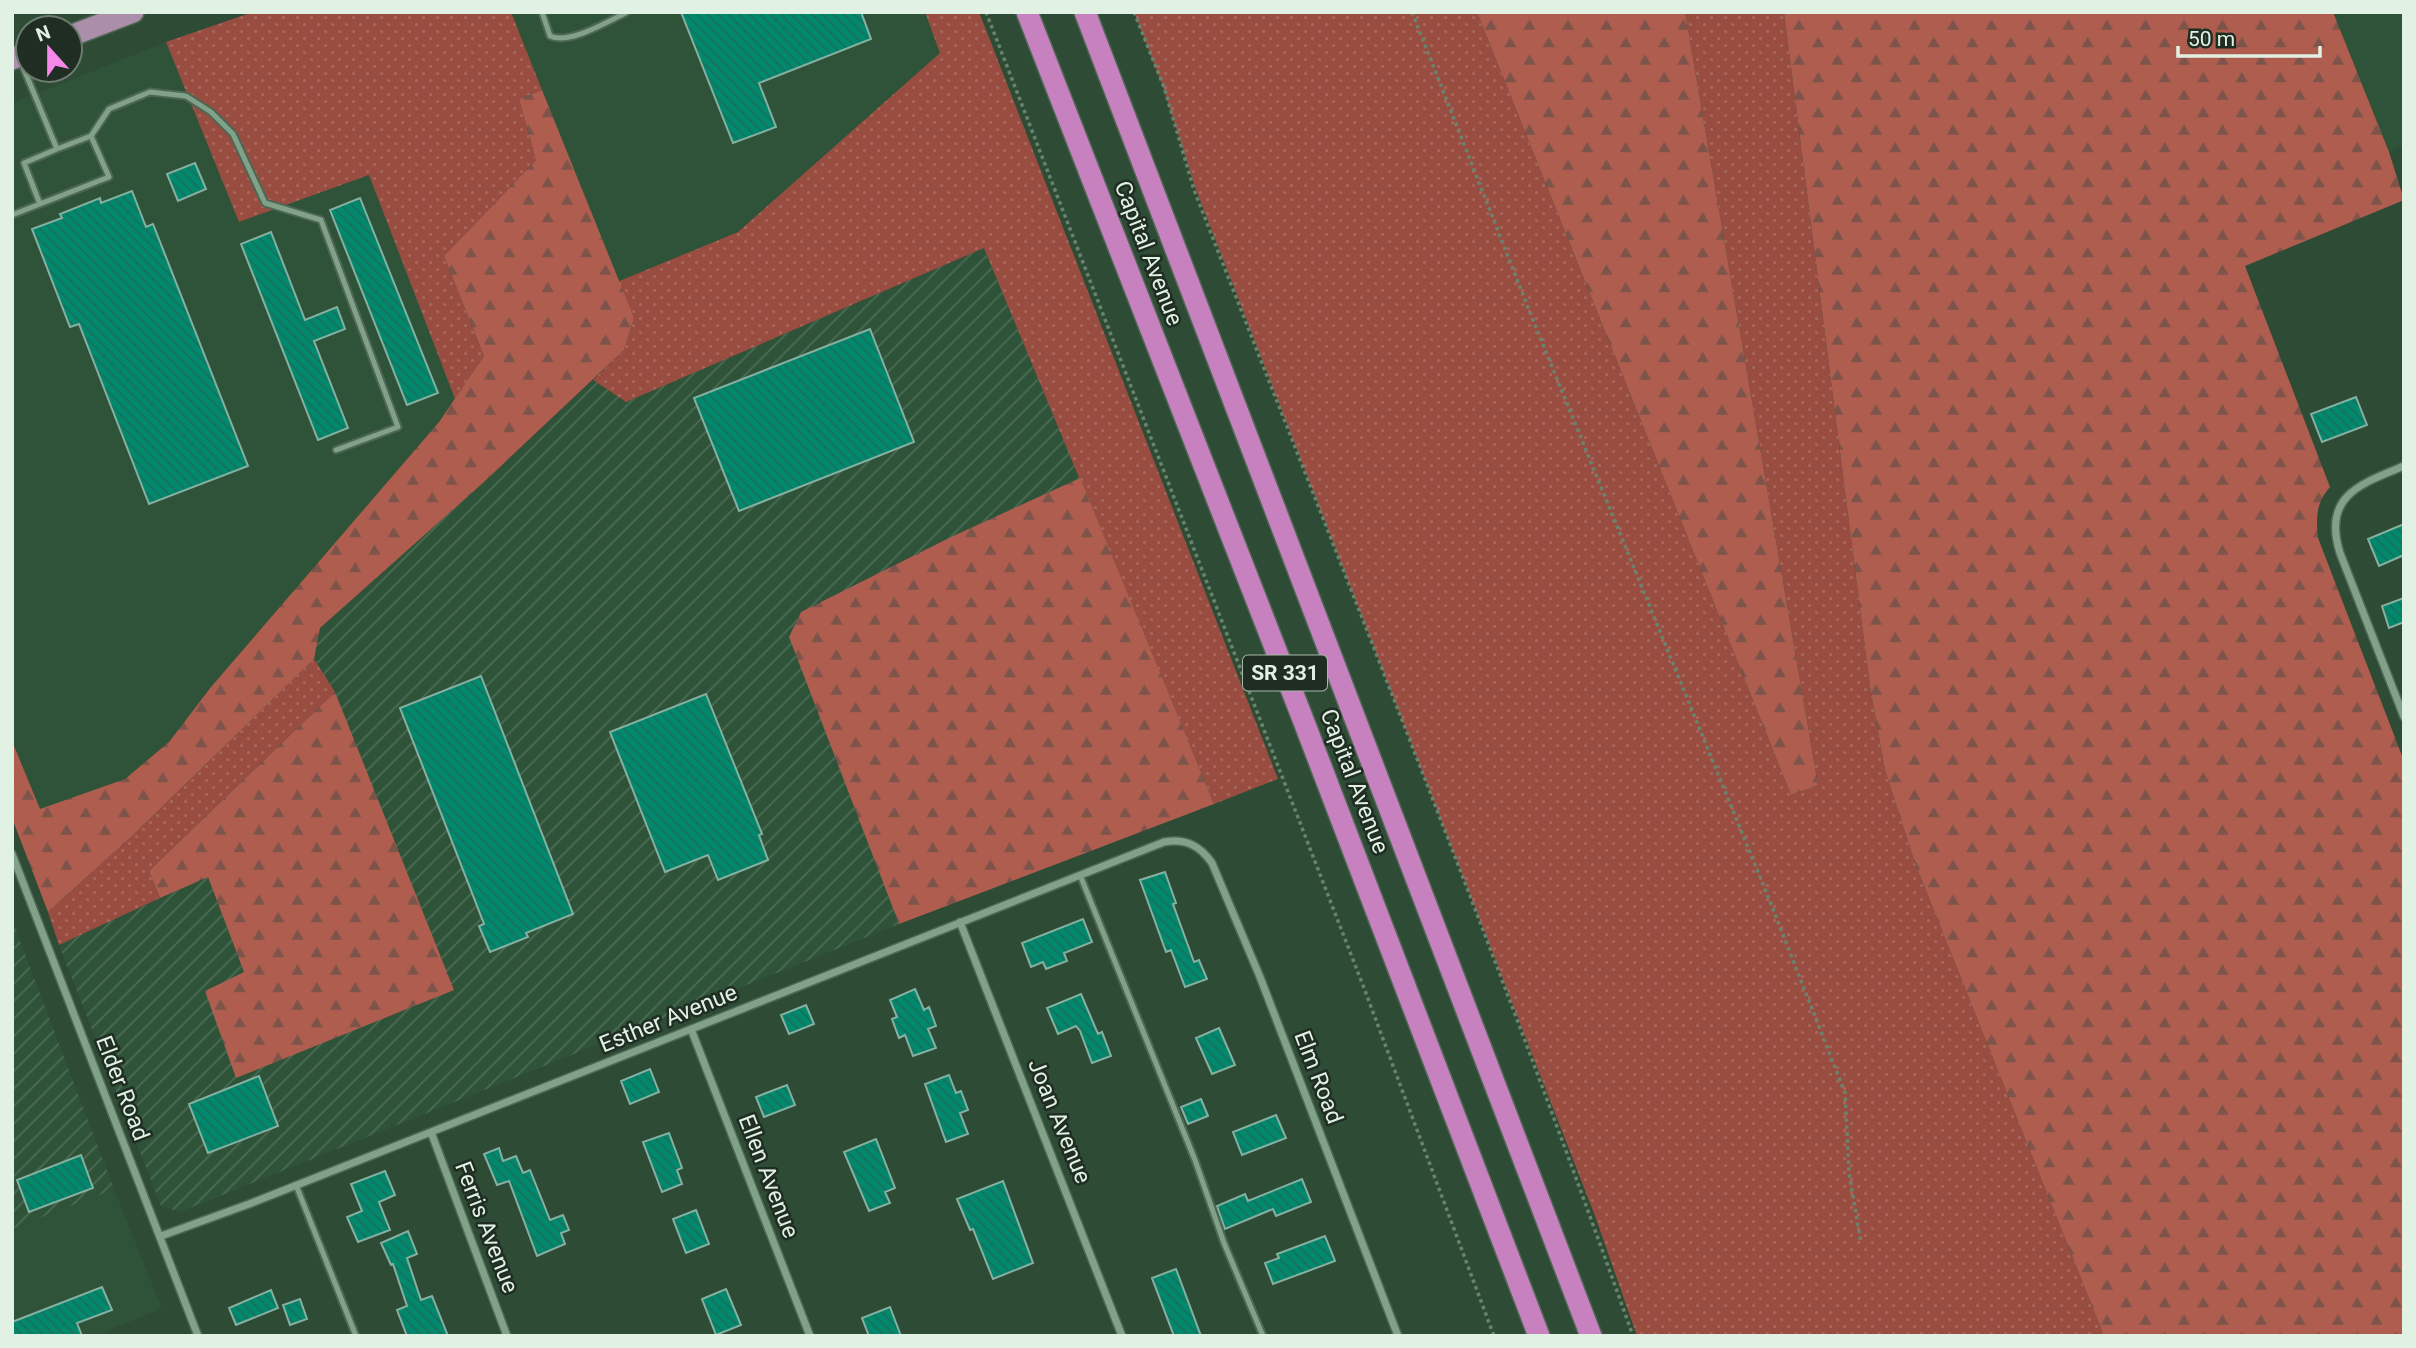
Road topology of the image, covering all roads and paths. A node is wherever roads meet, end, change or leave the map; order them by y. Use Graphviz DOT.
graph roads {
  1 [pos="133,12"];
  2 [pos="541,12"];
  3 [pos="627,12"];
  4 [pos="986,12"];
  5 [pos="1027,12"];
  6 [pos="1085,12"];
  7 [pos="1133,12"];
  8 [pos="1412,12"];
  9 [pos="84,31"];
  10 [pos="30,84"];
  11 [pos="91,136"];
  12 [pos="57,149"];
  13 [pos="40,204"];
  14 [pos="12,215"];
  15 [pos="337,450"];
  16 [pos="2404,466"];
  17 [pos="2404,717"];
  18 [pos="1190,843"];
  19 [pos="12,854"];
  20 [pos="1080,875"];
  21 [pos="960,922"];
  22 [pos="691,1030"];
  23 [pos="430,1132"];
  24 [pos="296,1185"];
  25 [pos="161,1236"];
  26 [pos="1861,1243"];
  27 [pos="198,1336"];
  28 [pos="356,1336"];
  29 [pos="508,1336"];
  30 [pos="810,1336"];
  31 [pos="1122,1336"];
  32 [pos="1264,1336"];
  33 [pos="1398,1336"];
  34 [pos="1494,1336"];
  35 [pos="1539,1336"];
  36 [pos="1591,1336"];
  37 [pos="1633,1336"];
  1 -- 9 [label="main road"];
  2 -- 3 [label="lane"];
  4 -- 34 [label="path"];
  5 -- 35 [label="highway, Capital Avenue / SR 331"];
  6 -- 36 [label="highway, Capital Avenue / SR 331"];
  7 -- 37 [label="path"];
  8 -- 26 [label="path"];
  10 -- 12 [label="lane"];
  11 -- 12 [label="lane"];
  11 -- 13 [label="lane"];
  11 -- 15 [label="lane"];
  12 -- 13 [label="lane"];
  13 -- 14 [label="lane"];
  16 -- 17 [label="street"];
  18 -- 20 [label="street, Esther Avenue"];
  18 -- 33 [label="street, Elm Road"];
  19 -- 25 [label="street, Elder Road"];
  20 -- 21 [label="street, Esther Avenue"];
  20 -- 32 [label="lane"];
  21 -- 22 [label="street, Esther Avenue"];
  21 -- 31 [label="street, Joan Avenue"];
  22 -- 23 [label="street, Esther Avenue"];
  22 -- 30 [label="street, Ellen Avenue"];
  23 -- 24 [label="street, Esther Avenue"];
  23 -- 29 [label="street, Ferris Avenue"];
  24 -- 25 [label="street, Esther Avenue"];
  24 -- 28 [label="lane"];
  25 -- 27 [label="street, Elder Road"];
}
